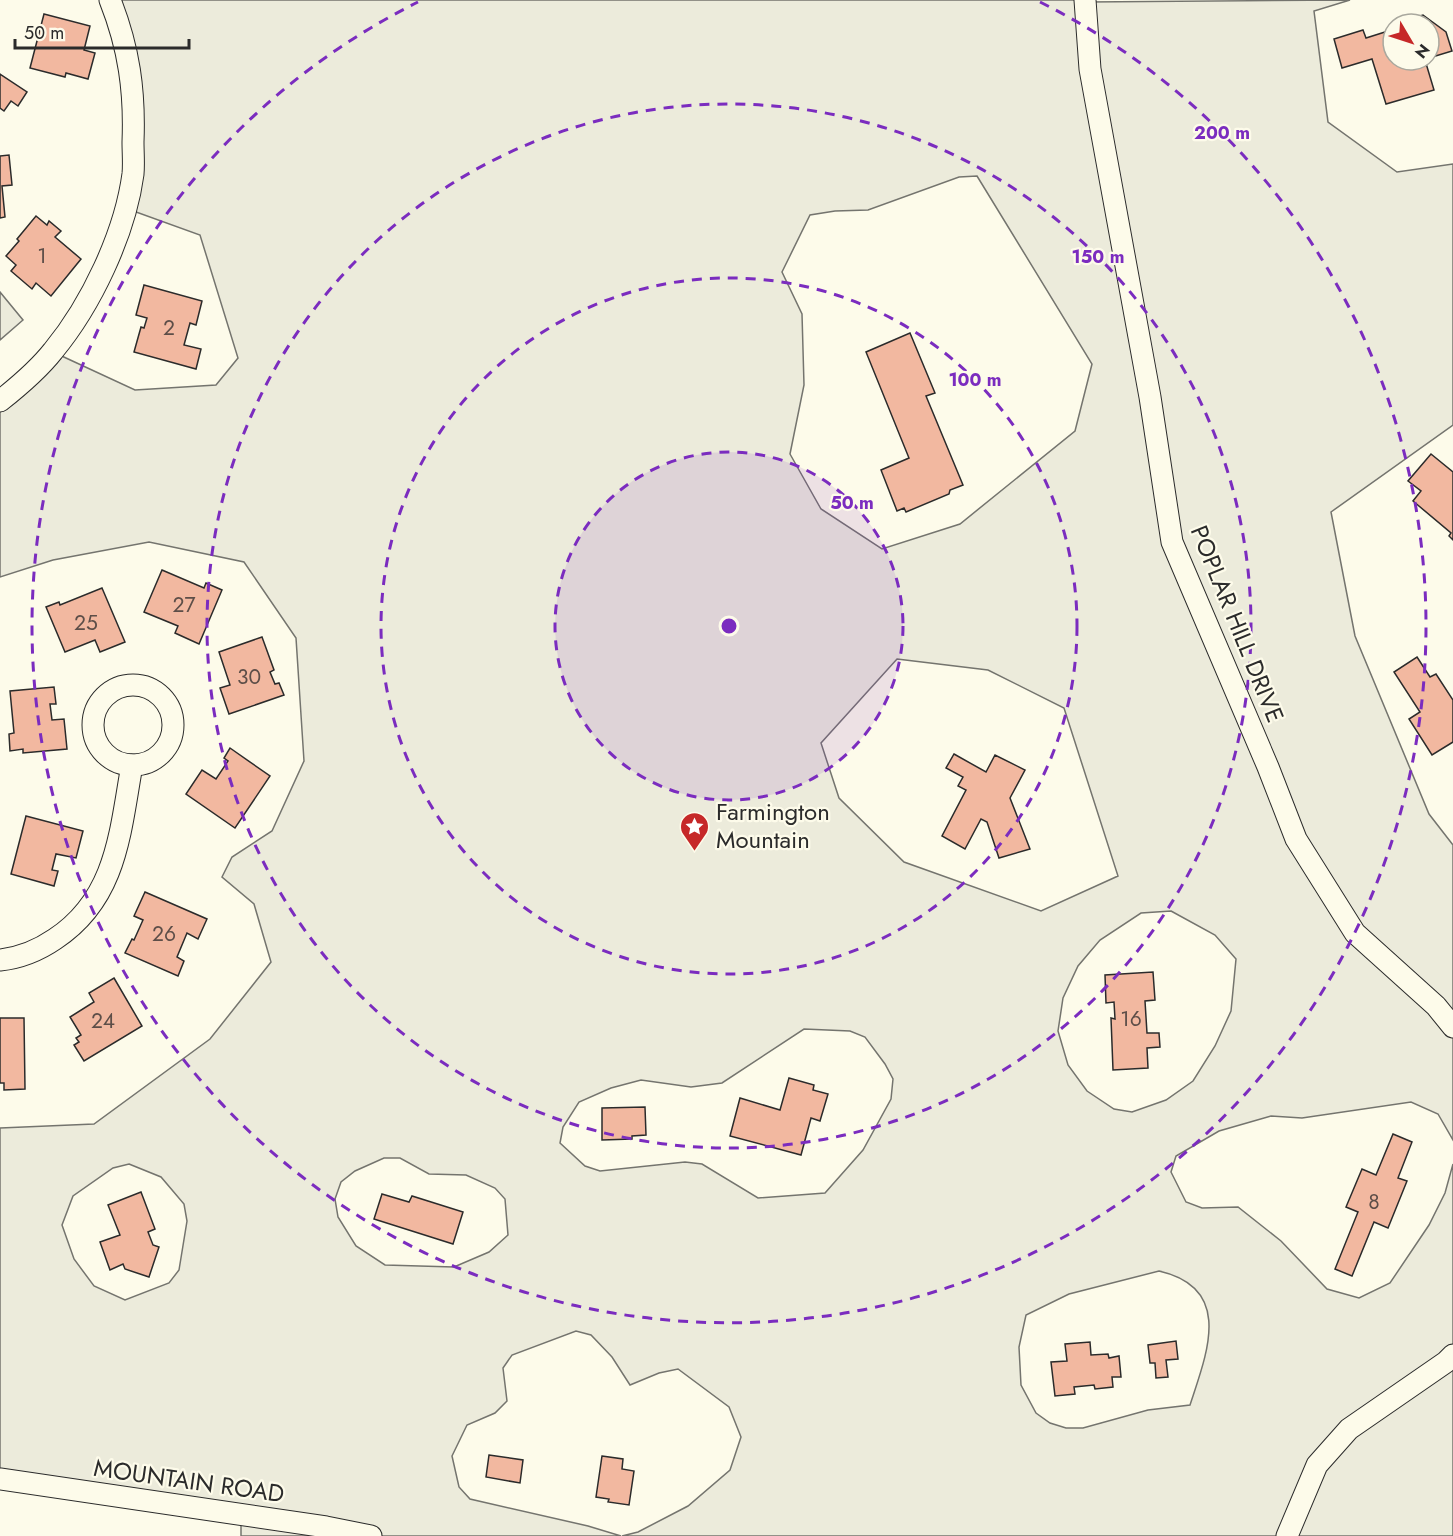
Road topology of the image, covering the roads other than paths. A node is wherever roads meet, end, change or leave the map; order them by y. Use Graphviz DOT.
graph roads {
  1 [pos="110,0"];
  2 [pos="1085,0"];
  3 [pos="0,401"];
  4 [pos="132,765"];
  5 [pos="0,960"];
  6 [pos="1453,1027"];
  7 [pos="1453,1355"];
  8 [pos="0,1479"];
  9 [pos="371,1536"];
  10 [pos="1287,1536"];
  1 -- 3 [label="street"];
  2 -- 6 [label="street, POPLAR HILL DRIVE"];
  4 -- 5 [label="street"];
  7 -- 10 [label="street"];
  8 -- 9 [label="street, MOUNTAIN ROAD"];
}
